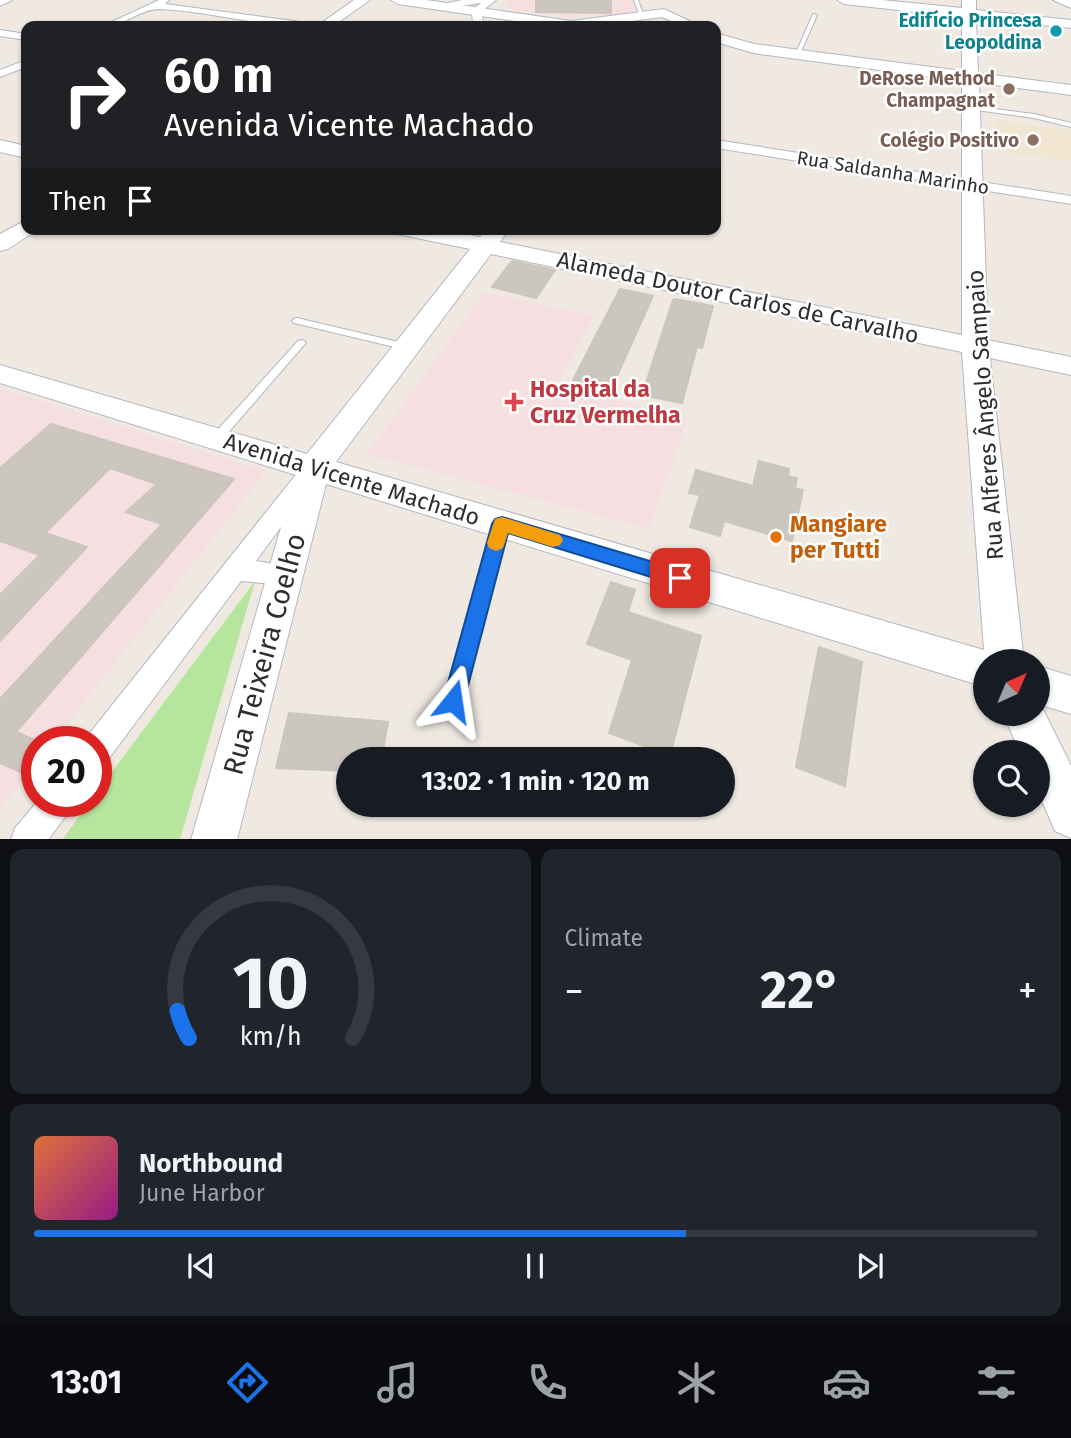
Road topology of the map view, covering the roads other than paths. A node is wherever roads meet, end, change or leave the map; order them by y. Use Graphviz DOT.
graph roads {
  1 [pos="167,0"];
  2 [pos="363,0"];
  3 [pos="400,0"];
  4 [pos="491,0"];
  5 [pos="636,0"];
  6 [pos="674,0"];
  7 [pos="844,0"];
  8 [pos="1060,0"];
  9 [pos="1071,4"];
  10 [pos="155,6"];
  11 [pos="970,7"];
  12 [pos="479,13"];
  13 [pos="664,13"];
  14 [pos="815,15"];
  15 [pos="642,16"];
  16 [pos="120,21"];
  17 [pos="270,21"];
  18 [pos="332,21"];
  19 [pos="542,21"];
  20 [pos="604,21"];
  21 [pos="682,21"];
  22 [pos="1071,24"];
  23 [pos="0,33"];
  24 [pos="21,36"];
  25 [pos="721,41"];
  26 [pos="797,54"];
  27 [pos="21,65"];
  28 [pos="0,74"];
  29 [pos="970,77"];
  30 [pos="1071,90"];
  31 [pos="971,108"];
  32 [pos="1071,125"];
  33 [pos="721,145"];
  34 [pos="0,146"];
  35 [pos="21,151"];
  36 [pos="972,184"];
  37 [pos="1071,200"];
  38 [pos="21,230"];
  39 [pos="470,235"];
  40 [pos="491,237"];
  41 [pos="0,244"];
  42 [pos="297,321"];
  43 [pos="301,343"];
  44 [pos="975,346"];
  45 [pos="407,347"];
  46 [pos="1071,366"];
  47 [pos="0,374"];
  48 [pos="216,439"];
  49 [pos="314,468"];
  50 [pos="502,524"];
  51 [pos="235,570"];
  52 [pos="285,574"];
  53 [pos="1003,649"];
  54 [pos="973,665"];
  55 [pos="1050,689"];
  56 [pos="1071,695"];
  57 [pos="453,701"];
  58 [pos="1030,726"];
  59 [pos="112,729"];
  60 [pos="1071,816"];
  61 [pos="45,817"];
  62 [pos="27,839"];
  63 [pos="215,839"];
  1 -- 10 [label="street"];
  2 -- 18 [label="street"];
  3 -- 12 [label="street"];
  4 -- 12 [label="street"];
  5 -- 15 [label="lane"];
  6 -- 13 [label="street"];
  7 -- 11 [label="street"];
  8 -- 9 [label="street"];
  10 -- 16 [label="street"];
  10 -- 17 [label="street"];
  11 -- 22 [label="street"];
  11 -- 29 [label="street, Rua Alferes Ângelo Sampaio"];
  12 -- 19 [label="street"];
  13 -- 15 [label="street"];
  13 -- 21 [label="street"];
  14 -- 26 [label="lane"];
  15 -- 20 [label="street"];
  23 -- 24 [label="street"];
  25 -- 26 [label="street"];
  26 -- 29 [label="street"];
  27 -- 28 [label="street"];
  29 -- 30 [label="street"];
  29 -- 31 [label="street, Rua Alferes Ângelo Sampaio"];
  31 -- 32 [label="lane"];
  31 -- 36 [label="street, Rua Alferes Ângelo Sampaio"];
  33 -- 36 [label="street, Rua Saldanha Marinho"];
  34 -- 35 [label="street"];
  36 -- 37 [label="street, Rua Saldanha Marinho"];
  36 -- 44 [label="street, Rua Alferes Ângelo Sampaio"];
  38 -- 41 [label="street"];
  39 -- 40 [label="street, Alameda Doutor Carlos de Carvalho"];
  40 -- 44 [label="street, Alameda Doutor Carlos de Carvalho"];
  40 -- 45 [label="street"];
  42 -- 45 [label="lane"];
  43 -- 48 [label="lane"];
  44 -- 46 [label="street, Alameda Doutor Carlos de Carvalho"];
  44 -- 53 [label="street, Rua Alferes Ângelo Sampaio"];
  45 -- 49 [label="street"];
  47 -- 48 [label="street, Avenida Vicente Machado"];
  48 -- 49 [label="street, Avenida Vicente Machado"];
  49 -- 50 [label="street, Avenida Vicente Machado"];
  49 -- 51 [label="street"];
  49 -- 52 [label="street, Rua Teixeira Coelho"];
  50 -- 54 [label="street, Avenida Vicente Machado"];
  50 -- 57 [label="lane"];
  51 -- 52 [label="street"];
  51 -- 59 [label="street"];
  52 -- 63 [label="street, Rua Teixeira Coelho"];
  55 -- 56 [label="street"];
  58 -- 60 [label="street"];
  61 -- 62 [label="street"];
}
